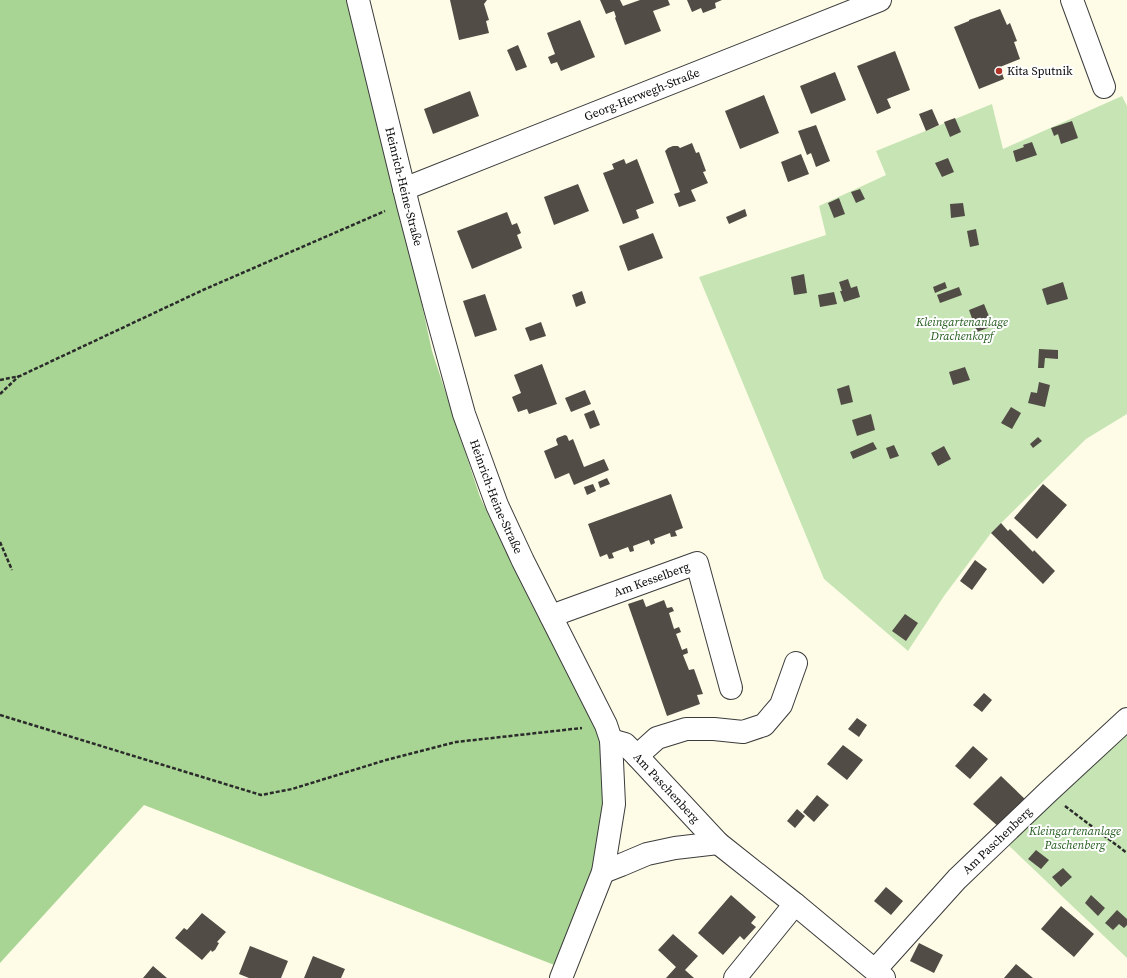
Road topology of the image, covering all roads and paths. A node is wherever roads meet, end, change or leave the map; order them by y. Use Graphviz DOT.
graph roads {
  1 [pos="358,0"];
  2 [pos="880,0"];
  3 [pos="1072,0"];
  4 [pos="1104,87"];
  5 [pos="406,197"];
  6 [pos="20,376"];
  7 [pos="0,380"];
  8 [pos="0,394"];
  9 [pos="0,542"];
  10 [pos="12,570"];
  11 [pos="551,616"];
  12 [pos="796,663"];
  13 [pos="731,688"];
  14 [pos="0,714"];
  15 [pos="1127,719"];
  16 [pos="609,733"];
  17 [pos="637,756"];
  18 [pos="1048,792"];
  19 [pos="718,843"];
  20 [pos="1127,853"];
  21 [pos="603,872"];
  22 [pos="795,904"];
  23 [pos="880,974"];
  24 [pos="561,978"];
  25 [pos="735,978"];
  1 -- 5 [label="street, Heinrich-Heine-Straße"];
  2 -- 5 [label="street, Georg-Herwegh-Straße"];
  3 -- 4 [label="street"];
  5 -- 6 [label="path"];
  5 -- 11 [label="street, Heinrich-Heine-Straße"];
  6 -- 7 [label="path"];
  6 -- 8 [label="path"];
  9 -- 10 [label="path"];
  11 -- 13 [label="street, Am Kesselberg"];
  11 -- 16 [label="street, Heinrich-Heine-Straße"];
  12 -- 17 [label="street"];
  14 -- 16 [label="path"];
  15 -- 18 [label="street, Am Paschenberg"];
  16 -- 17 [label="street, Am Paschenberg"];
  16 -- 21 [label="street, Heinrich-Heine-Straße"];
  17 -- 19 [label="street, Am Paschenberg"];
  18 -- 20 [label="path"];
  18 -- 23 [label="street, Am Paschenberg"];
  19 -- 21 [label="street"];
  19 -- 22 [label="street, Am Paschenberg"];
  21 -- 24 [label="street, Heinrich-Heine-Straße"];
  22 -- 23 [label="street, Am Paschenberg"];
  22 -- 25 [label="street"];
}
